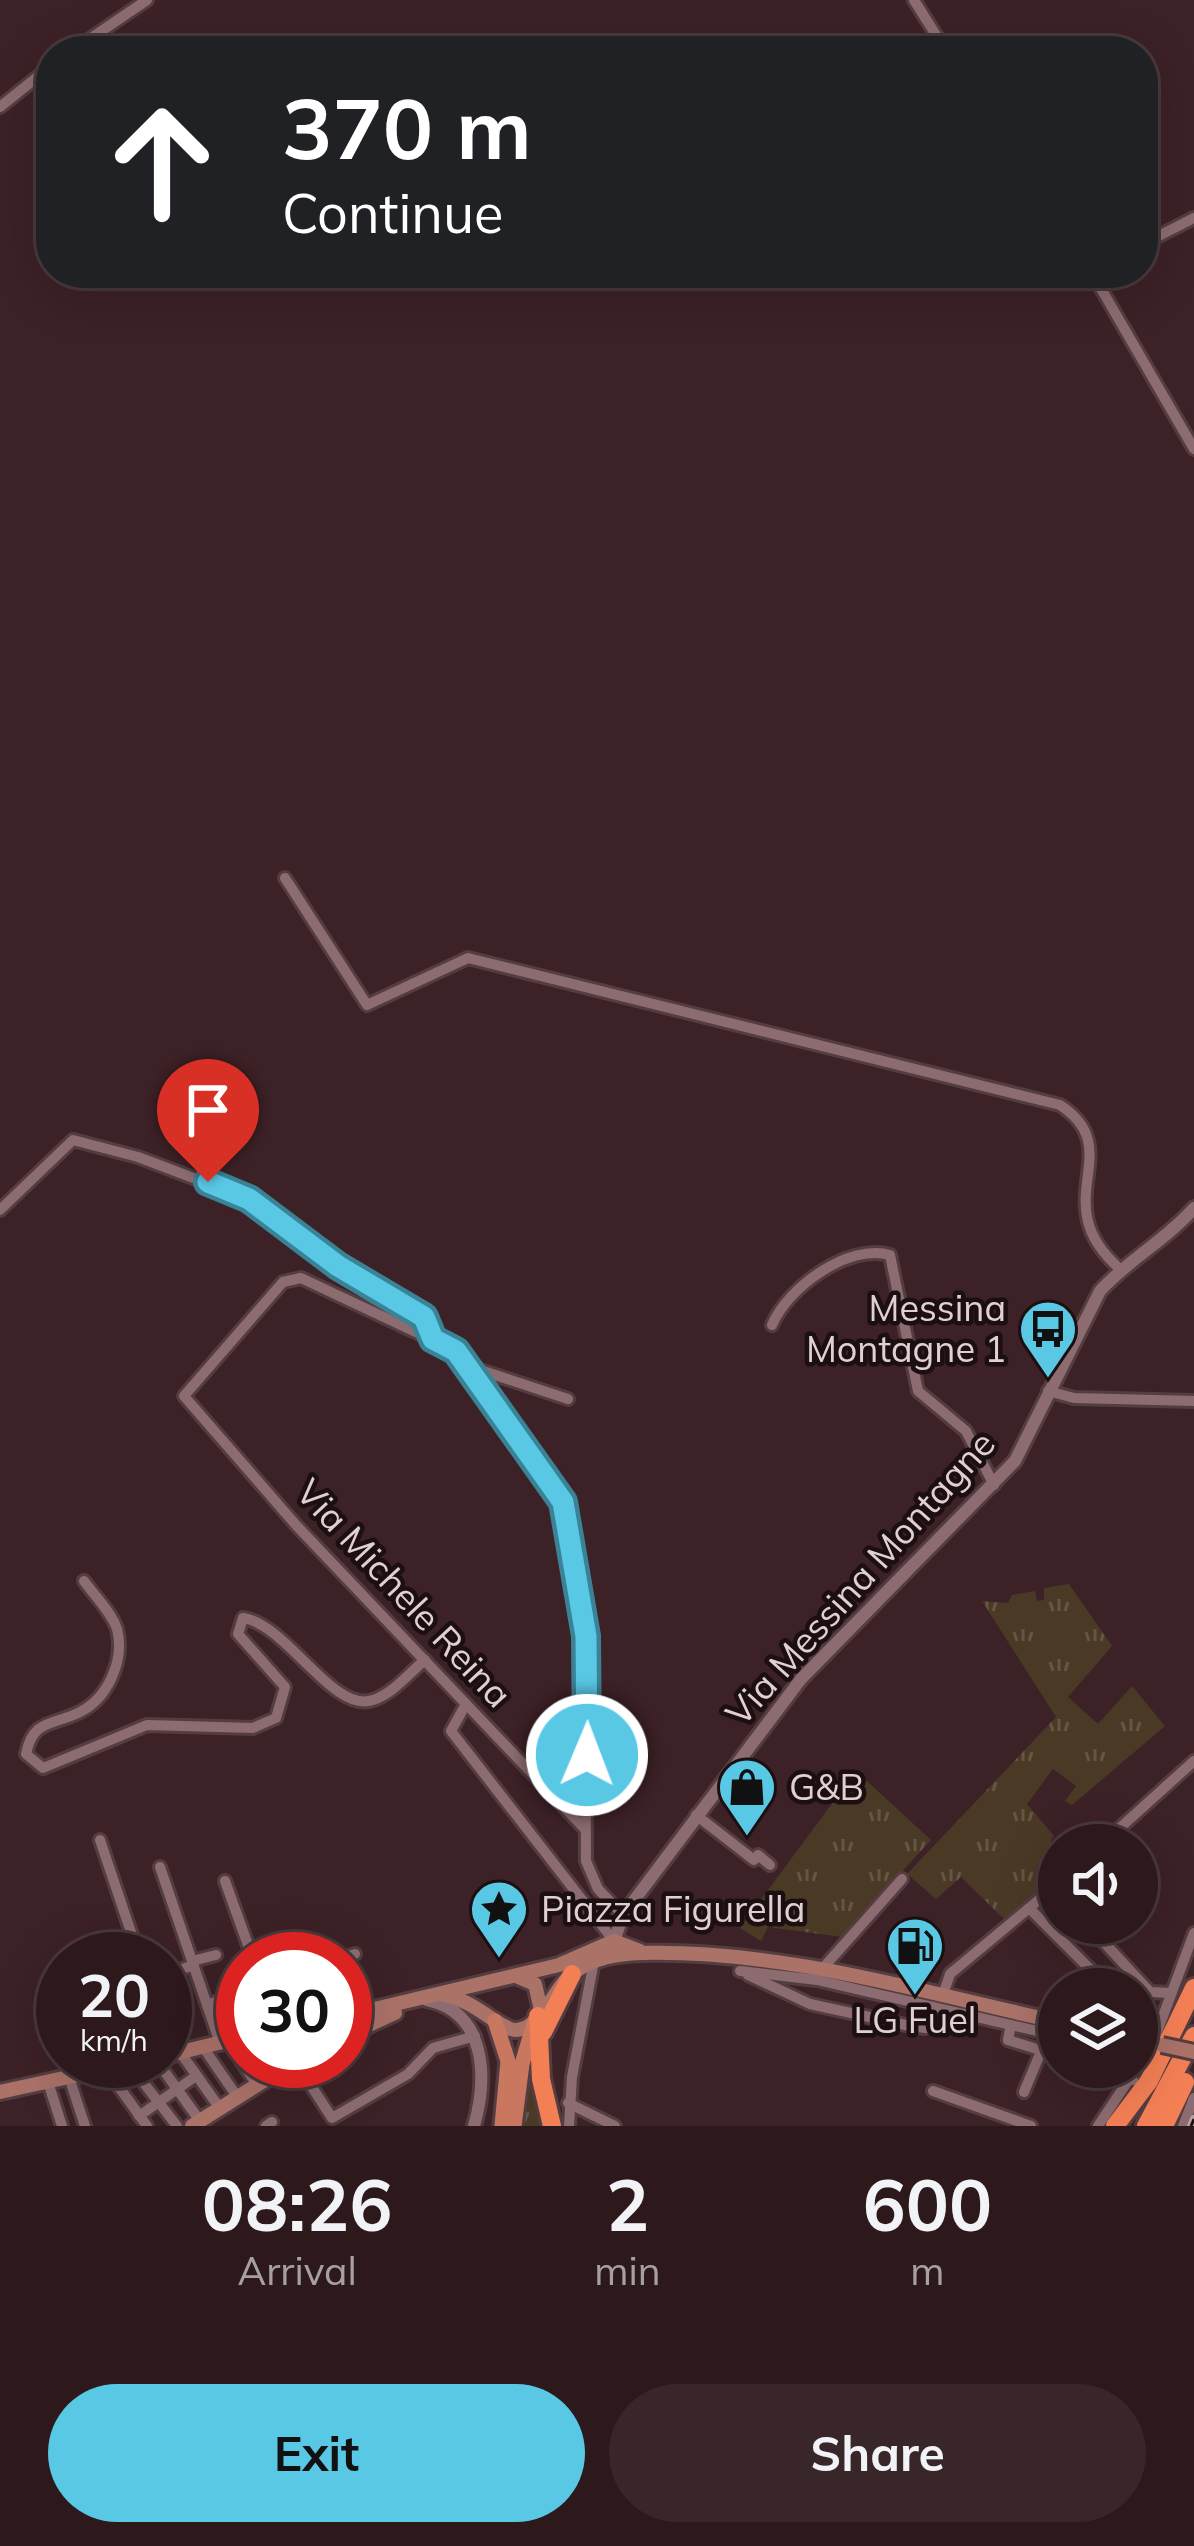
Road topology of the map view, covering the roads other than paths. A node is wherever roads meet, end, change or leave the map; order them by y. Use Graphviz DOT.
graph roads {
  1 [pos="147,0"];
  2 [pos="914,0"];
  3 [pos="94,36"];
  4 [pos="937,36"];
  5 [pos="36,78"];
  6 [pos="0,107"];
  7 [pos="1194,218"];
  8 [pos="1158,236"];
  9 [pos="1101,288"];
  10 [pos="1194,449"];
  11 [pos="285,878"];
  12 [pos="1194,1208"];
  13 [pos="0,1210"];
  14 [pos="1120,1269"];
  15 [pos="772,1325"];
  16 [pos="433,1339"];
  17 [pos="467,1366"];
  18 [pos="1048,1391"];
  19 [pos="568,1399"];
  20 [pos="1194,1401"];
  21 [pos="994,1485"];
  22 [pos="84,1581"];
  23 [pos="425,1660"];
  24 [pos="466,1703"];
  25 [pos="1194,1761"];
  26 [pos="696,1815"];
  27 [pos="1124,1824"];
  28 [pos="584,1828"];
  29 [pos="100,1840"];
  30 [pos="770,1864"];
  31 [pos="160,1867"];
  32 [pos="588,1874"];
  33 [pos="902,1879"];
  34 [pos="225,1881"];
  35 [pos="576,1894"];
  36 [pos="1038,1902"];
  37 [pos="1030,1908"];
  38 [pos="622,1915"];
  39 [pos="131,1932"];
  40 [pos="243,1932"];
  41 [pos="1194,1933"];
  42 [pos="1105,1944"];
  43 [pos="605,1952"];
  44 [pos="216,1954"];
  45 [pos="193,1963"];
  46 [pos="736,1964"];
  47 [pos="1089,1968"];
  48 [pos="818,1973"];
  49 [pos="572,1974"];
  50 [pos="786,1975"];
  51 [pos="513,1976"];
  52 [pos="853,1988"];
  53 [pos="1194,1988"];
  54 [pos="784,1991"];
  55 [pos="1172,1993"];
  56 [pos="444,1995"];
  57 [pos="943,1995"];
  58 [pos="897,2000"];
  59 [pos="423,2001"];
  60 [pos="216,2002"];
  61 [pos="807,2002"];
  62 [pos="207,2005"];
  63 [pos="462,2005"];
  64 [pos="1194,2005"];
  65 [pos="930,2007"];
  66 [pos="372,2013"];
  67 [pos="848,2013"];
  68 [pos="538,2017"];
  69 [pos="216,2019"];
  70 [pos="494,2020"];
  71 [pos="891,2022"];
  72 [pos="1038,2023"];
  73 [pos="1158,2023"];
  74 [pos="1011,2025"];
  75 [pos="1038,2027"];
  76 [pos="475,2036"];
  77 [pos="1194,2036"];
  78 [pos="216,2044"];
  79 [pos="203,2047"];
  80 [pos="192,2049"];
  81 [pos="540,2049"];
  82 [pos="1038,2049"];
  83 [pos="1158,2049"];
  84 [pos="1194,2056"];
  85 [pos="1038,2059"];
  86 [pos="192,2073"];
  87 [pos="196,2076"];
  88 [pos="36,2084"];
  89 [pos="50,2088"];
  90 [pos="73,2088"];
  91 [pos="130,2088"];
  92 [pos="143,2088"];
  93 [pos="246,2088"];
  94 [pos="313,2088"];
  95 [pos="1127,2088"];
  96 [pos="177,2089"];
  97 [pos="933,2091"];
  98 [pos="0,2092"];
  99 [pos="1024,2092"];
  100 [pos="236,2095"];
  101 [pos="1194,2098"];
  102 [pos="158,2103"];
  103 [pos="568,2103"];
  104 [pos="206,2117"];
  105 [pos="143,2121"];
  106 [pos="62,2126"];
  107 [pos="86,2126"];
  108 [pos="177,2126"];
  109 [pos="222,2126"];
  110 [pos="474,2126"];
  111 [pos="502,2126"];
  112 [pos="514,2126"];
  113 [pos="552,2126"];
  114 [pos="569,2126"];
  115 [pos="615,2126"];
  116 [pos="1031,2126"];
  117 [pos="1098,2126"];
  118 [pos="1115,2126"];
  119 [pos="1130,2126"];
  120 [pos="1146,2126"];
  121 [pos="1164,2126"];
  122 [pos="1183,2126"];
  1 -- 3 [label="street"];
  2 -- 4 [label="street"];
  5 -- 6 [label="street"];
  7 -- 8 [label="street"];
  9 -- 10 [label="street"];
  11 -- 14 [label="street"];
  12 -- 14 [label="street, Via Messina Montagne"];
  13 -- 16 [label="street"];
  14 -- 18 [label="street, Via Messina Montagne"];
  15 -- 21 [label="street"];
  16 -- 17 [label="street"];
  16 -- 23 [label="street, Via Michele Reina"];
  17 -- 19 [label="street"];
  17 -- 28 [label="street"];
  18 -- 20 [label="street"];
  18 -- 21 [label="street, Via Messina Montagne"];
  21 -- 26 [label="street, Via Messina Montagne"];
  22 -- 23 [label="street"];
  23 -- 24 [label="street, Via Michele Reina"];
  24 -- 28 [label="street, Via Michele Reina"];
  24 -- 35 [label="street"];
  25 -- 27 [label="street"];
  26 -- 30 [label="street"];
  26 -- 38 [label="street, Via Messina Montagne"];
  28 -- 32 [label="street"];
  29 -- 39 [label="street"];
  31 -- 45 [label="street"];
  32 -- 35 [label="street"];
  32 -- 38 [label="street"];
  33 -- 48 [label="street"];
  34 -- 40 [label="street"];
  35 -- 43 [label="street"];
  36 -- 37 [label="street"];
  37 -- 47 [label="street"];
  37 -- 57 [label="street"];
  38 -- 43 [label="street, Via Messina Montagne"];
  41 -- 55 [label="street"];
  42 -- 55 [label="street"];
  43 -- 46 [label="main road"];
  43 -- 49 [label="main road"];
  43 -- 51 [label="main road"];
  43 -- 103 [label="street"];
  44 -- 45 [label="street"];
  45 -- 62 [label="street"];
  46 -- 48 [label="main road"];
  46 -- 50 [label="street"];
  46 -- 54 [label="street"];
  48 -- 50 [label="street"];
  48 -- 52 [label="street"];
  48 -- 57 [label="main road"];
  48 -- 61 [label="street"];
  49 -- 68 [label="main road"];
  49 -- 81 [label="highway"];
  50 -- 54 [label="street"];
  51 -- 56 [label="main road"];
  51 -- 68 [label="main road"];
  51 -- 70 [label="main road"];
  52 -- 58 [label="street"];
  52 -- 67 [label="street"];
  53 -- 118 [label="highway"];
  54 -- 61 [label="street"];
  55 -- 73 [label="street"];
  56 -- 59 [label="main road"];
  56 -- 63 [label="main road"];
  57 -- 72 [label="main road"];
  58 -- 65 [label="street"];
  58 -- 71 [label="street"];
  59 -- 63 [label="street"];
  59 -- 66 [label="main road"];
  60 -- 62 [label="street"];
  61 -- 67 [label="street"];
  62 -- 69 [label="street"];
  63 -- 70 [label="main road"];
  63 -- 76 [label="street"];
  64 -- 119 [label="highway"];
  65 -- 71 [label="street"];
  65 -- 74 [label="street"];
  67 -- 71 [label="street"];
  68 -- 70 [label="main road"];
  68 -- 81 [label="highway"];
  68 -- 112 [label="main road"];
  70 -- 111 [label="main road"];
  74 -- 75 [label="street"];
  74 -- 82 [label="street"];
  76 -- 94 [label="street"];
  76 -- 110 [label="street"];
  77 -- 120 [label="highway"];
  78 -- 79 [label="main road"];
  79 -- 80 [label="main road"];
  79 -- 100 [label="street"];
  81 -- 113 [label="highway"];
  83 -- 84 [label="main road, bridge"];
  84 -- 121 [label="highway"];
  85 -- 99 [label="street"];
  86 -- 87 [label="street"];
  87 -- 96 [label="street"];
  87 -- 104 [label="street"];
  88 -- 98 [label="main road"];
  89 -- 106 [label="street"];
  90 -- 107 [label="street"];
  91 -- 105 [label="street"];
  92 -- 102 [label="street"];
  93 -- 100 [label="main road"];
  95 -- 117 [label="street"];
  96 -- 102 [label="street"];
  96 -- 104 [label="street"];
  97 -- 116 [label="street"];
  100 -- 104 [label="main road"];
  101 -- 122 [label="street"];
  102 -- 105 [label="street"];
  102 -- 108 [label="street"];
  103 -- 114 [label="street"];
  103 -- 115 [label="street"];
  104 -- 109 [label="street"];
}
